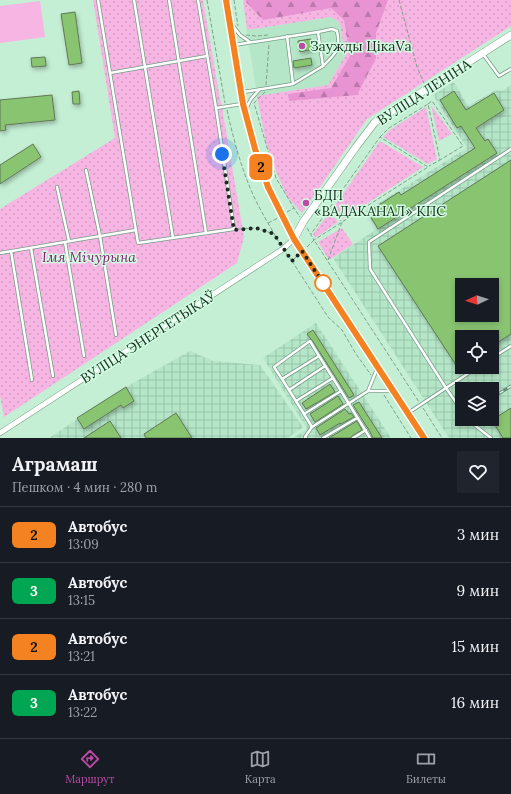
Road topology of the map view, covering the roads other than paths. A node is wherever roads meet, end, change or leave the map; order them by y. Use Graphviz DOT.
graph roads {
  1 [pos="98,0"];
  2 [pos="134,0"];
  3 [pos="169,0"];
  4 [pos="198,0"];
  5 [pos="226,0"];
  6 [pos="229,21"];
  7 [pos="318,32"];
  8 [pos="511,35"];
  9 [pos="287,36"];
  10 [pos="250,42"];
  11 [pos="233,45"];
  12 [pos="483,54"];
  13 [pos="207,56"];
  14 [pos="179,61"];
  15 [pos="323,66"];
  16 [pos="145,67"];
  17 [pos="511,69"];
  18 [pos="110,73"];
  19 [pos="293,84"];
  20 [pos="259,89"];
  21 [pos="240,92"];
  22 [pos="216,108"];
  23 [pos="244,108"];
  24 [pos="511,150"];
  25 [pos="86,170"];
  26 [pos="57,187"];
  27 [pos="136,230"];
  28 [pos="206,233"];
  29 [pos="100,236"];
  30 [pos="173,238"];
  31 [pos="294,239"];
  32 [pos="69,241"];
  33 [pos="65,242"];
  34 [pos="31,248"];
  35 [pos="11,251"];
  36 [pos="0,253"];
  37 [pos="116,335"];
  38 [pos="511,346"];
  39 [pos="499,354"];
  40 [pos="84,356"];
  41 [pos="319,356"];
  42 [pos="325,366"];
  43 [pos="377,367"];
  44 [pos="467,374"];
  45 [pos="53,376"];
  46 [pos="333,378"];
  47 [pos="282,379"];
  48 [pos="32,380"];
  49 [pos="446,388"];
  50 [pos="289,390"];
  51 [pos="341,391"];
  52 [pos="368,391"];
  53 [pos="393,391"];
  54 [pos="296,401"];
  55 [pos="455,401"];
  56 [pos="349,404"];
  57 [pos="407,413"];
  58 [pos="304,414"];
  59 [pos="357,418"];
  60 [pos="475,426"];
  61 [pos="312,427"];
  62 [pos="366,430"];
  63 [pos="0,432"];
  64 [pos="306,438"];
  65 [pos="324,438"];
  66 [pos="353,438"];
  67 [pos="370,438"];
  68 [pos="424,438"];
  69 [pos="491,438"];
  1 -- 18 [label="lane"];
  2 -- 16 [label="lane"];
  3 -- 14 [label="lane"];
  4 -- 13 [label="lane"];
  5 -- 6 [label="main road"];
  6 -- 10 [label="lane"];
  6 -- 11 [label="main road"];
  7 -- 9 [label="lane"];
  7 -- 15 [label="lane"];
  7 -- 15 [label="lane"];
  8 -- 12 [label="main road, ВУЛІЦА ЛЕНІНА"];
  9 -- 10 [label="lane"];
  9 -- 19 [label="lane"];
  10 -- 11 [label="lane"];
  11 -- 21 [label="main road"];
  12 -- 17 [label="lane"];
  12 -- 31 [label="main road, ВУЛІЦА ЛЕНІНА"];
  13 -- 14 [label="lane"];
  13 -- 22 [label="lane"];
  14 -- 16 [label="lane"];
  14 -- 28 [label="lane"];
  15 -- 19 [label="lane"];
  16 -- 18 [label="lane"];
  16 -- 30 [label="lane"];
  18 -- 27 [label="lane"];
  19 -- 20 [label="lane"];
  20 -- 21 [label="lane"];
  20 -- 23 [label="lane"];
  21 -- 23 [label="main road"];
  22 -- 23 [label="lane"];
  22 -- 28 [label="lane"];
  23 -- 31 [label="main road"];
  24 -- 49 [label="lane"];
  25 -- 29 [label="lane"];
  26 -- 32 [label="lane"];
  27 -- 29 [label="lane"];
  27 -- 30 [label="lane"];
  28 -- 30 [label="lane"];
  29 -- 32 [label="lane"];
  29 -- 37 [label="lane"];
  31 -- 43 [label="main road"];
  31 -- 63 [label="street, ВУЛІЦА ЭНЕРГЕТЫКАЎ"];
  32 -- 33 [label="lane"];
  33 -- 34 [label="lane"];
  33 -- 40 [label="lane"];
  34 -- 35 [label="lane"];
  34 -- 45 [label="lane"];
  35 -- 36 [label="lane"];
  35 -- 48 [label="lane"];
  38 -- 39 [label="lane"];
  41 -- 42 [label="lane"];
  41 -- 47 [label="lane"];
  41 -- 47 [label="lane"];
  42 -- 46 [label="lane"];
  42 -- 50 [label="lane"];
  43 -- 52 [label="lane"];
  43 -- 53 [label="main road"];
  44 -- 49 [label="lane"];
  46 -- 51 [label="lane"];
  46 -- 54 [label="lane"];
  47 -- 50 [label="lane"];
  49 -- 55 [label="lane"];
  49 -- 57 [label="lane"];
  50 -- 54 [label="lane"];
  51 -- 56 [label="lane"];
  51 -- 58 [label="lane"];
  52 -- 53 [label="lane"];
  52 -- 56 [label="lane"];
  53 -- 57 [label="main road"];
  54 -- 58 [label="lane"];
  56 -- 59 [label="lane"];
  56 -- 61 [label="lane"];
  57 -- 68 [label="main road"];
  58 -- 61 [label="lane"];
  59 -- 62 [label="lane"];
  59 -- 65 [label="lane"];
  60 -- 69 [label="lane"];
  61 -- 64 [label="lane"];
  62 -- 66 [label="lane"];
  62 -- 67 [label="lane"];
}
